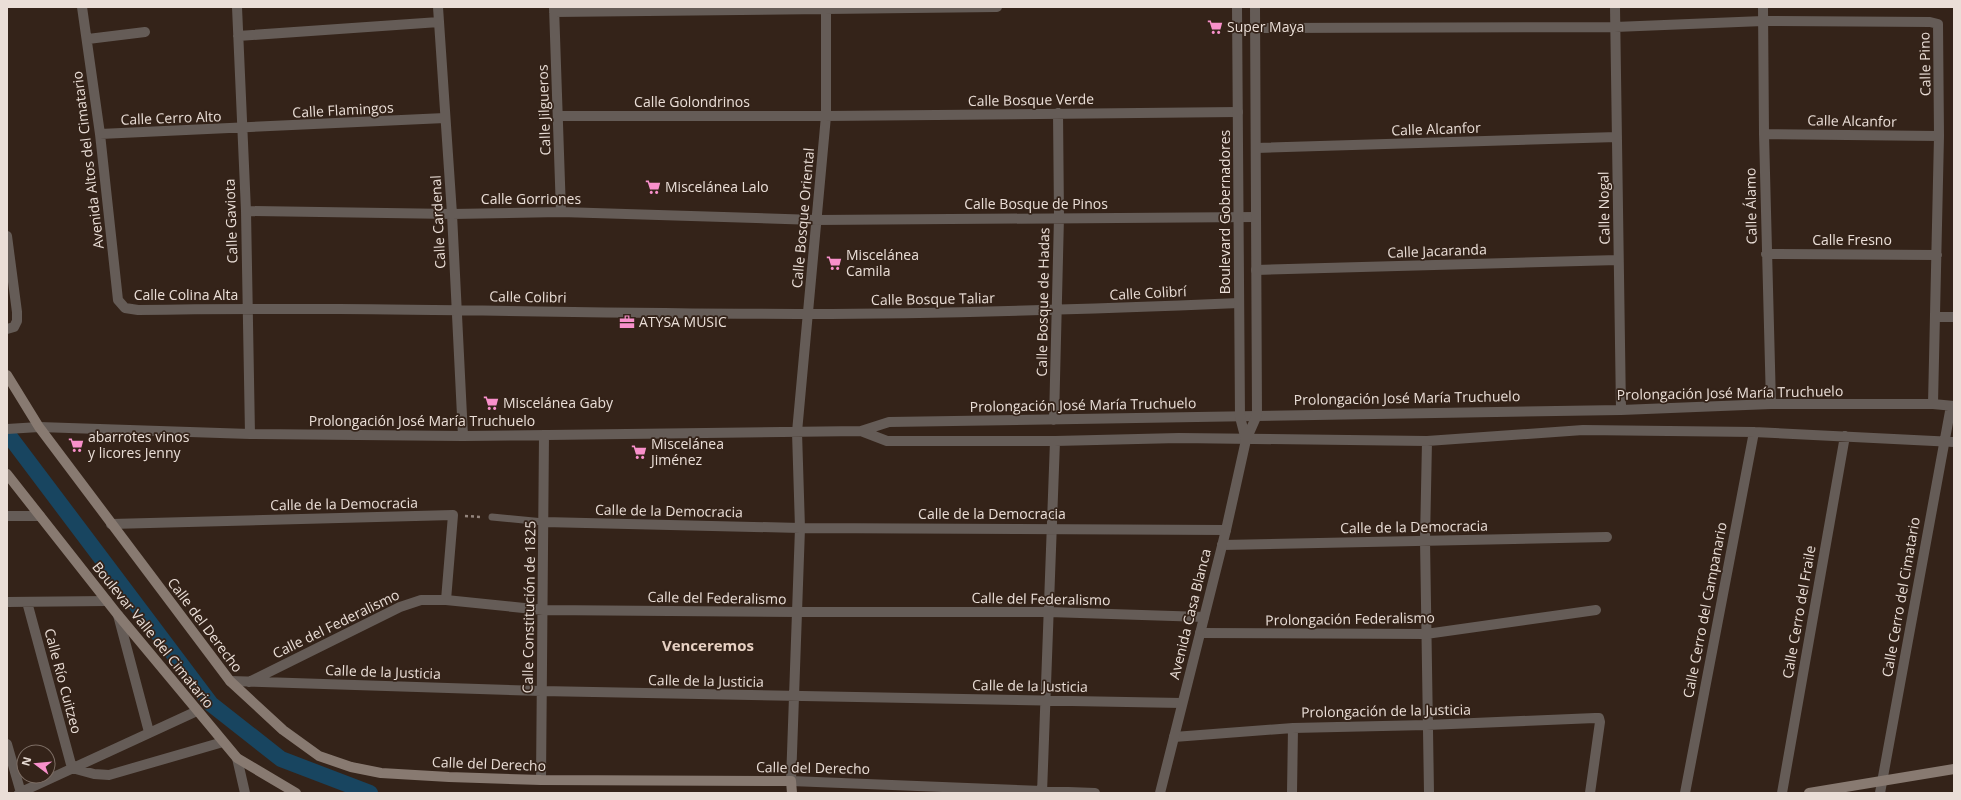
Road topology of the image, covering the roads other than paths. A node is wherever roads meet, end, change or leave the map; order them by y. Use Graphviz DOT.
graph roads {
  1 [pos="82,7"];
  2 [pos="237,7"];
  3 [pos="438,7"];
  4 [pos="997,7"];
  5 [pos="1237,7"];
  6 [pos="1255,7"];
  7 [pos="1615,7"];
  8 [pos="1764,7"];
  9 [pos="826,8"];
  10 [pos="554,10"];
  11 [pos="1763,21"];
  12 [pos="439,22"];
  13 [pos="1615,27"];
  14 [pos="1255,28"];
  15 [pos="145,32"];
  16 [pos="238,36"];
  17 [pos="88,39"];
  18 [pos="1238,112"];
  19 [pos="1058,113"];
  20 [pos="558,116"];
  21 [pos="826,116"];
  22 [pos="445,118"];
  23 [pos="242,129"];
  24 [pos="100,134"];
  25 [pos="1764,134"];
  26 [pos="1939,136"];
  27 [pos="1617,138"];
  28 [pos="1256,148"];
  29 [pos="246,211"];
  30 [pos="561,212"];
  31 [pos="452,214"];
  32 [pos="1059,217"];
  33 [pos="1239,217"];
  34 [pos="1256,217"];
  35 [pos="816,220"];
  36 [pos="7,236"];
  37 [pos="1766,254"];
  38 [pos="1937,255"];
  39 [pos="1618,260"];
  40 [pos="1256,270"];
  41 [pos="1239,303"];
  42 [pos="124,308"];
  43 [pos="247,308"];
  44 [pos="456,311"];
  45 [pos="1058,311"];
  46 [pos="809,314"];
  47 [pos="1936,317"];
  48 [pos="1954,317"];
  49 [pos="7,329"];
  50 [pos="7,375"];
  51 [pos="1771,404"];
  52 [pos="1933,404"];
  53 [pos="1952,406"];
  54 [pos="1621,410"];
  55 [pos="1257,415"];
  56 [pos="1240,417"];
  57 [pos="1054,420"];
  58 [pos="34,427"];
  59 [pos="7,429"];
  60 [pos="861,431"];
  61 [pos="797,432"];
  62 [pos="1754,432"];
  63 [pos="250,434"];
  64 [pos="544,435"];
  65 [pos="463,436"];
  66 [pos="1845,436"];
  67 [pos="1246,440"];
  68 [pos="1426,441"];
  69 [pos="1055,442"];
  70 [pos="1949,442"];
  71 [pos="7,474"];
  72 [pos="7,516"];
  73 [pos="40,516"];
  74 [pos="492,517"];
  75 [pos="544,522"];
  76 [pos="111,524"];
  77 [pos="800,528"];
  78 [pos="1051,529"];
  79 [pos="1226,530"];
  80 [pos="1607,537"];
  81 [pos="1425,540"];
  82 [pos="1222,545"];
  83 [pos="446,600"];
  84 [pos="107,601"];
  85 [pos="7,602"];
  86 [pos="27,602"];
  87 [pos="542,610"];
  88 [pos="1596,610"];
  89 [pos="797,612"];
  90 [pos="1049,612"];
  91 [pos="118,615"];
  92 [pos="1204,616"];
  93 [pos="1200,633"];
  94 [pos="1426,634"];
  95 [pos="230,681"];
  96 [pos="249,682"];
  97 [pos="541,691"];
  98 [pos="795,696"];
  99 [pos="1045,699"];
  100 [pos="1182,703"];
  101 [pos="197,711"];
  102 [pos="1427,725"];
  103 [pos="1293,728"];
  104 [pos="149,732"];
  105 [pos="1174,737"];
  106 [pos="223,742"];
  107 [pos="7,744"];
  108 [pos="237,758"];
  109 [pos="72,768"];
  110 [pos="1954,769"];
  111 [pos="541,780"];
  112 [pos="1883,780"];
  113 [pos="791,781"];
  114 [pos="1042,791"];
  115 [pos="20,793"];
  116 [pos="245,793"];
  117 [pos="296,793"];
  118 [pos="792,793"];
  119 [pos="1095,793"];
  120 [pos="1160,793"];
  121 [pos="1292,793"];
  122 [pos="1430,793"];
  123 [pos="1590,793"];
  124 [pos="1684,793"];
  125 [pos="1782,793"];
  126 [pos="1809,793"];
  127 [pos="1880,793"];
  1 -- 17 [label="street, Avenida Altos del Cimatario"];
  2 -- 16 [label="street, Calle Gaviota"];
  3 -- 12 [label="street, Calle Cardenal"];
  4 -- 9 [label="street"];
  5 -- 18 [label="street, Boulevard Gobernadores"];
  6 -- 14 [label="street"];
  7 -- 13 [label="street, Calle Nogal"];
  8 -- 11 [label="street, Calle Álamo"];
  9 -- 10 [label="street"];
  9 -- 21 [label="street, Calle Bosque Oriental"];
  10 -- 20 [label="street, Calle Jilgueros"];
  11 -- 13 [label="street, Calle Pino"];
  11 -- 25 [label="street, Calle Álamo"];
  11 -- 26 [label="street, Calle Pino"];
  12 -- 16 [label="street"];
  12 -- 22 [label="street, Calle Cardenal"];
  13 -- 14 [label="street, Calle Pino"];
  13 -- 27 [label="street, Calle Nogal"];
  14 -- 28 [label="street"];
  15 -- 17 [label="street"];
  16 -- 23 [label="street, Calle Gaviota"];
  17 -- 24 [label="street, Avenida Altos del Cimatario"];
  18 -- 19 [label="street, Calle Bosque Verde"];
  18 -- 33 [label="street, Boulevard Gobernadores"];
  19 -- 21 [label="street, Calle Bosque Verde"];
  19 -- 32 [label="street, Calle Bosque de Hadas"];
  20 -- 21 [label="street, Calle Golondrinos"];
  20 -- 30 [label="street, Calle Jilgueros"];
  21 -- 35 [label="street, Calle Bosque Oriental"];
  22 -- 23 [label="street, Calle Flamingos"];
  22 -- 31 [label="street, Calle Cardenal"];
  23 -- 24 [label="street, Calle Cerro Alto"];
  23 -- 29 [label="street, Calle Gaviota"];
  24 -- 42 [label="street, Avenida Altos del Cimatario"];
  25 -- 26 [label="street, Calle Alcanfor"];
  25 -- 37 [label="street, Calle Álamo"];
  26 -- 38 [label="street, Calle Pino"];
  27 -- 28 [label="street, Calle Alcanfor"];
  27 -- 39 [label="street, Calle Nogal"];
  28 -- 34 [label="street"];
  29 -- 31 [label="street, Calle Gorriones"];
  29 -- 43 [label="street, Calle Gaviota"];
  30 -- 31 [label="street, Calle Gorriones"];
  30 -- 35 [label="street, Calle Gorriones"];
  31 -- 44 [label="street, Calle Cardenal"];
  32 -- 33 [label="street, Calle Bosque de Pinos"];
  32 -- 35 [label="street, Calle Bosque de Pinos"];
  32 -- 45 [label="street, Calle Bosque de Hadas"];
  33 -- 34 [label="street, Calle Bosque de Pinos"];
  33 -- 41 [label="street, Boulevard Gobernadores"];
  34 -- 40 [label="street"];
  35 -- 46 [label="street, Calle Bosque Oriental"];
  36 -- 49 [label="street"];
  37 -- 38 [label="street, Calle Fresno"];
  37 -- 51 [label="street, Calle Álamo"];
  38 -- 47 [label="street, Calle Pino"];
  39 -- 40 [label="street, Calle Jacaranda"];
  39 -- 54 [label="street, Calle Nogal"];
  40 -- 55 [label="street"];
  41 -- 45 [label="street, Calle Colibrí"];
  41 -- 56 [label="street, Boulevard Gobernadores"];
  42 -- 43 [label="street, Calle Colina Alta"];
  43 -- 44 [label="street, Calle Colibri"];
  43 -- 63 [label="street, Calle Gaviota"];
  44 -- 46 [label="street, Calle Colibri"];
  44 -- 65 [label="street, Calle Cardenal"];
  45 -- 46 [label="street, Calle Bosque Taliar"];
  45 -- 57 [label="street, Calle Bosque de Hadas"];
  46 -- 61 [label="street, Calle Bosque Oriental"];
  47 -- 48 [label="street"];
  47 -- 52 [label="street, Calle Pino"];
  50 -- 58 [label="main road"];
  51 -- 52 [label="street, Prolongación José María Truchuelo"];
  51 -- 54 [label="street, Prolongación José María Truchuelo"];
  52 -- 53 [label="street, Prolongación José María Truchuelo"];
  53 -- 70 [label="street, Calle Cerro del Cimatario"];
  54 -- 55 [label="street, Prolongación José María Truchuelo"];
  55 -- 56 [label="street, Prolongación José María Truchuelo"];
  55 -- 67 [label="street, Avenida Casa Blanca"];
  56 -- 57 [label="street, Prolongación José María Truchuelo"];
  56 -- 67 [label="street, Avenida Casa Blanca"];
  57 -- 60 [label="street, Prolongación José María Truchuelo"];
  58 -- 59 [label="street, Prolongación José María Truchuelo"];
  58 -- 63 [label="street, Prolongación José María Truchuelo"];
  58 -- 76 [label="main road, Calle del Derecho"];
  60 -- 61 [label="street, Prolongación José María Truchuelo"];
  60 -- 69 [label="street, Prolongación José María Truchuelo"];
  61 -- 64 [label="street, Prolongación José María Truchuelo"];
  61 -- 77 [label="street, Calle Bosque Oriental"];
  62 -- 66 [label="street"];
  62 -- 68 [label="street, Prolongación José María Truchuelo"];
  62 -- 124 [label="street, Calle Cerro del Campanario"];
  63 -- 65 [label="street, Prolongación José María Truchuelo"];
  64 -- 65 [label="street, Prolongación José María Truchuelo"];
  64 -- 75 [label="street, Calle Constitución de 1825"];
  66 -- 70 [label="street"];
  66 -- 125 [label="street, Calle Cerro del Fraile"];
  67 -- 68 [label="street, Prolongación José María Truchuelo"];
  67 -- 69 [label="street, Prolongación José María Truchuelo"];
  67 -- 79 [label="street, Avenida Casa Blanca"];
  68 -- 81 [label="street"];
  69 -- 78 [label="street"];
  70 -- 112 [label="street, Calle Cerro del Cimatario"];
  71 -- 73 [label="main road, Boulevar Valle del Cimatario"];
  72 -- 73 [label="street"];
  73 -- 84 [label="main road, Boulevar Valle del Cimatario"];
  74 -- 75 [label="lane, Calle de la Democracia"];
  75 -- 77 [label="street, Calle de la Democracia"];
  75 -- 87 [label="street, Calle Constitución de 1825"];
  76 -- 83 [label="street, Calle de la Democracia"];
  76 -- 95 [label="main road, Calle del Derecho"];
  77 -- 78 [label="street, Calle de la Democracia"];
  77 -- 89 [label="street, Calle Bosque Oriental"];
  78 -- 79 [label="street, Calle de la Democracia"];
  78 -- 90 [label="street"];
  79 -- 82 [label="street, Avenida Casa Blanca"];
  80 -- 81 [label="street, Calle de la Democracia"];
  81 -- 82 [label="street, Calle de la Democracia"];
  81 -- 94 [label="street"];
  82 -- 92 [label="street, Avenida Casa Blanca"];
  83 -- 87 [label="street, Calle del Federalismo"];
  83 -- 96 [label="street, Calle del Federalismo"];
  84 -- 86 [label="street"];
  84 -- 91 [label="main road, Boulevar Valle del Cimatario"];
  85 -- 86 [label="street"];
  86 -- 109 [label="street, Calle Río Cuitzeo"];
  87 -- 89 [label="street, Calle del Federalismo"];
  87 -- 97 [label="street, Calle Constitución de 1825"];
  88 -- 94 [label="street, Prolongación Federalismo"];
  89 -- 90 [label="street, Calle del Federalismo"];
  89 -- 98 [label="street, Calle Bosque Oriental"];
  90 -- 92 [label="street, Calle del Federalismo"];
  90 -- 99 [label="street"];
  91 -- 101 [label="main road, Boulevar Valle del Cimatario"];
  91 -- 104 [label="street"];
  92 -- 93 [label="street, Avenida Casa Blanca"];
  93 -- 94 [label="street, Prolongación Federalismo"];
  93 -- 100 [label="street, Avenida Casa Blanca"];
  94 -- 102 [label="street"];
  95 -- 96 [label="street, Calle de la Justicia"];
  95 -- 111 [label="main road, Calle del Derecho"];
  96 -- 97 [label="street, Calle de la Justicia"];
  97 -- 98 [label="street, Calle de la Justicia"];
  97 -- 111 [label="street, Calle Constitución de 1825"];
  98 -- 99 [label="street, Calle de la Justicia"];
  98 -- 113 [label="street, Calle Bosque Oriental"];
  99 -- 100 [label="street, Calle de la Justicia"];
  99 -- 114 [label="street"];
  100 -- 105 [label="street, Avenida Casa Blanca"];
  101 -- 104 [label="street"];
  101 -- 106 [label="main road, Boulevar Valle del Cimatario"];
  102 -- 103 [label="street, Prolongación de la Justicia"];
  102 -- 122 [label="street"];
  102 -- 123 [label="street, Prolongación de la Justicia"];
  103 -- 105 [label="street, Prolongación de la Justicia"];
  103 -- 121 [label="street"];
  104 -- 109 [label="street"];
  105 -- 120 [label="street, Avenida Casa Blanca"];
  106 -- 108 [label="main road, Boulevar Valle del Cimatario"];
  106 -- 109 [label="street"];
  107 -- 115 [label="street"];
  108 -- 116 [label="street"];
  108 -- 117 [label="main road, Boulevar Valle del Cimatario"];
  109 -- 115 [label="street"];
  110 -- 112 [label="main road"];
  111 -- 113 [label="main road, Calle del Derecho"];
  112 -- 126 [label="main road"];
  112 -- 127 [label="street, Calle Cerro del Cimatario"];
  113 -- 114 [label="street, Calle del Derecho"];
  113 -- 118 [label="main road"];
  114 -- 119 [label="street, Calle del Derecho"];
}
